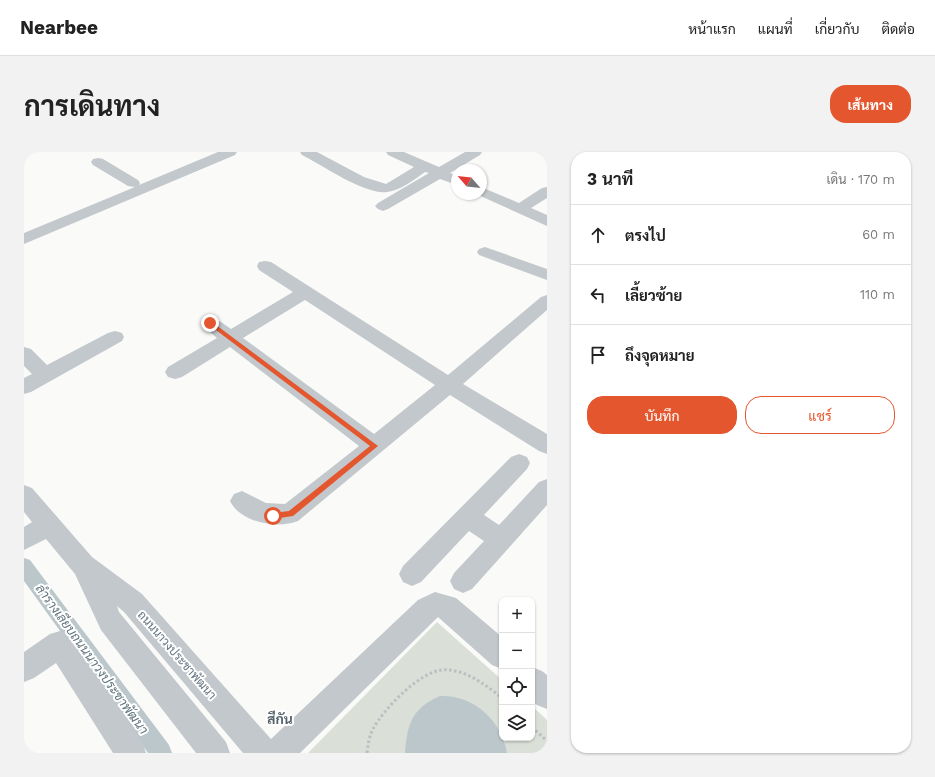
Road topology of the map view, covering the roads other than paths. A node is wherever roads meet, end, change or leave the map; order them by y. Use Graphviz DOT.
graph roads {
  1 [pos="207,152"];
  2 [pos="230,152"];
  3 [pos="307,152"];
  4 [pos="393,152"];
  5 [pos="475,152"];
  6 [pos="98,162"];
  7 [pos="424,166"];
  8 [pos="440,173"];
  9 [pos="451,178"];
  10 [pos="133,183"];
  11 [pos="547,191"];
  12 [pos="487,194"];
  13 [pos="383,206"];
  14 [pos="520,209"];
  15 [pos="547,221"];
  16 [pos="24,228"];
  17 [pos="24,239"];
  18 [pos="485,252"];
  19 [pos="265,266"];
  20 [pos="547,275"];
  21 [pos="305,292"];
  22 [pos="547,301"];
  23 [pos="210,323"];
  24 [pos="115,337"];
  25 [pos="229,337"];
  26 [pos="24,354"];
  27 [pos="175,372"];
  28 [pos="46,375"];
  29 [pos="449,385"];
  30 [pos="24,387"];
  31 [pos="547,445"];
  32 [pos="375,446"];
  33 [pos="519,463"];
  34 [pos="547,489"];
  35 [pos="24,495"];
  36 [pos="242,501"];
  37 [pos="469,517"];
  38 [pos="49,524"];
  39 [pos="24,539"];
  40 [pos="501,540"];
  41 [pos="83,565"];
  42 [pos="412,574"];
  43 [pos="463,581"];
  44 [pos="499,652"];
  45 [pos="24,668"];
  46 [pos="535,684"];
  47 [pos="547,694"];
  48 [pos="131,753"];
  49 [pos="215,753"];
  50 [pos="263,753"];
  51 [pos="278,753"];
  1 -- 10 [label="street"];
  2 -- 17 [label="street"];
  3 -- 7 [label="street"];
  4 -- 7 [label="street"];
  5 -- 8 [label="street"];
  6 -- 10 [label="street"];
  7 -- 8 [label="street"];
  8 -- 9 [label="street"];
  8 -- 13 [label="street"];
  10 -- 16 [label="street"];
  11 -- 14 [label="street"];
  12 -- 14 [label="street"];
  14 -- 15 [label="street"];
  18 -- 20 [label="street"];
  19 -- 21 [label="street"];
  21 -- 25 [label="street"];
  21 -- 29 [label="street"];
  22 -- 29 [label="street"];
  23 -- 25 [label="street"];
  24 -- 28 [label="street"];
  25 -- 27 [label="street"];
  25 -- 32 [label="street"];
  26 -- 28 [label="street"];
  28 -- 30 [label="street"];
  29 -- 31 [label="street"];
  29 -- 32 [label="street"];
  32 -- 36 [label="street"];
  33 -- 37 [label="street"];
  34 -- 40 [label="street"];
  35 -- 38 [label="street, ถนนนาวงประชาพัฒนา"];
  37 -- 40 [label="street"];
  37 -- 42 [label="street"];
  38 -- 39 [label="street"];
  38 -- 41 [label="street, ถนนนาวงประชาพัฒนา"];
  40 -- 43 [label="street"];
  41 -- 49 [label="street, ถนนนาวงประชาพัฒนา"];
  41 -- 50 [label="street, ถนนนาวงประชาพัฒนา"];
  44 -- 51 [label="street"];
  45 -- 48 [label="street"];
  46 -- 47 [label="street"];
}
